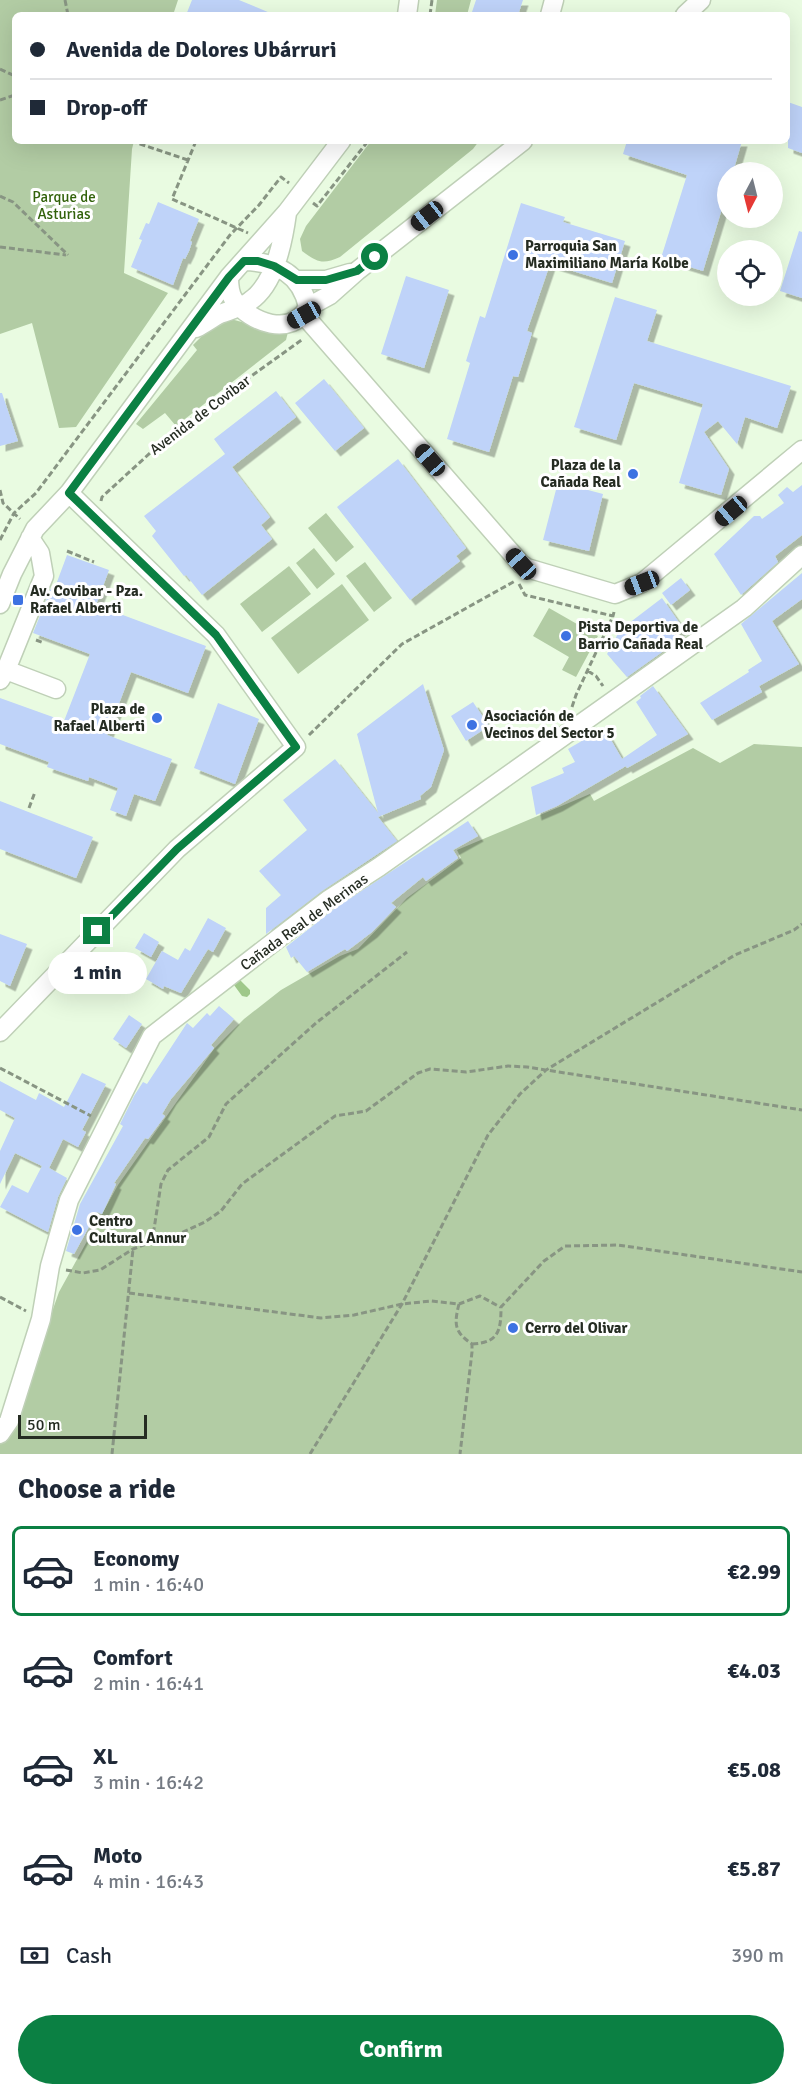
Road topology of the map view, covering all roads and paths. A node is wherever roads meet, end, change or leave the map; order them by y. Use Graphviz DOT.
graph roads {
  1 [pos="701,0"];
  2 [pos="688,12"];
  3 [pos="140,144"];
  4 [pos="195,144"];
  5 [pos="339,144"];
  6 [pos="366,144"];
  7 [pos="508,148"];
  8 [pos="188,160"];
  9 [pos="292,185"];
  10 [pos="0,196"];
  11 [pos="309,199"];
  12 [pos="287,212"];
  13 [pos="238,228"];
  14 [pos="248,233"];
  15 [pos="0,247"];
  16 [pos="244,261"];
  17 [pos="274,266"];
  18 [pos="357,271"];
  19 [pos="229,277"];
  20 [pos="297,280"];
  21 [pos="240,307"];
  22 [pos="306,311"];
  23 [pos="189,332"];
  24 [pos="303,339"];
  25 [pos="802,450"];
  26 [pos="0,490"];
  27 [pos="69,493"];
  28 [pos="99,508"];
  29 [pos="14,513"];
  30 [pos="22,521"];
  31 [pos="30,538"];
  32 [pos="0,540"];
  33 [pos="67,551"];
  34 [pos="802,555"];
  35 [pos="94,562"];
  36 [pos="615,594"];
  37 [pos="0,604"];
  38 [pos="613,616"];
  39 [pos="34,639"];
  40 [pos="44,643"];
  41 [pos="588,671"];
  42 [pos="3,675"];
  43 [pos="56,689"];
  44 [pos="613,700"];
  45 [pos="573,707"];
  46 [pos="296,747"];
  47 [pos="35,792"];
  48 [pos="29,808"];
  49 [pos="802,924"];
  50 [pos="407,952"];
  51 [pos="0,1032"];
  52 [pos="0,1068"];
  53 [pos="546,1070"];
  54 [pos="802,1110"];
  55 [pos="107,1125"];
  56 [pos="152,1242"];
  57 [pos="134,1249"];
  58 [pos="50,1266"];
  59 [pos="802,1272"];
  60 [pos="129,1293"];
  61 [pos="0,1297"];
  62 [pos="402,1304"];
  63 [pos="459,1304"];
  64 [pos="501,1307"];
  65 [pos="41,1319"];
  66 [pos="472,1344"];
  67 [pos="0,1434"];
  68 [pos="112,1454"];
  69 [pos="310,1454"];
  70 [pos="460,1454"];
  1 -- 2 [label="street"];
  3 -- 8 [label="path"];
  4 -- 8 [label="path"];
  5 -- 12 [label="street"];
  6 -- 11 [label="path"];
  7 -- 18 [label="street"];
  8 -- 13 [label="path"];
  9 -- 13 [label="path"];
  10 -- 15 [label="path"];
  12 -- 16 [label="street"];
  12 -- 17 [label="street"];
  13 -- 14 [label="path"];
  13 -- 29 [label="path"];
  16 -- 17 [label="street"];
  16 -- 19 [label="street"];
  17 -- 20 [label="street"];
  17 -- 21 [label="street"];
  18 -- 20 [label="street"];
  18 -- 22 [label="street"];
  19 -- 21 [label="street"];
  19 -- 23 [label="street"];
  20 -- 22 [label="street"];
  21 -- 22 [label="street"];
  21 -- 23 [label="street"];
  22 -- 36 [label="street"];
  23 -- 27 [label="street"];
  24 -- 28 [label="path, Avenida de Covibar"];
  25 -- 36 [label="street"];
  26 -- 29 [label="path"];
  27 -- 31 [label="street"];
  27 -- 46 [label="street"];
  29 -- 30 [label="path"];
  29 -- 32 [label="path"];
  31 -- 37 [label="street"];
  31 -- 42 [label="street"];
  33 -- 35 [label="path"];
  34 -- 44 [label="street, Cañada Real de Merinas"];
  36 -- 38 [label="path"];
  38 -- 41 [label="path"];
  38 -- 46 [label="path"];
  39 -- 40 [label="path"];
  41 -- 44 [label="path"];
  41 -- 45 [label="path"];
  42 -- 43 [label="street"];
  44 -- 55 [label="street, Cañada Real de Merinas"];
  46 -- 51 [label="street"];
  47 -- 48 [label="path"];
  49 -- 53 [label="path"];
  50 -- 56 [label="path"];
  52 -- 55 [label="path"];
  53 -- 54 [label="path"];
  53 -- 56 [label="path"];
  53 -- 62 [label="path"];
  55 -- 58 [label="street, Cañada Real de Merinas"];
  56 -- 57 [label="path"];
  57 -- 58 [label="path"];
  57 -- 60 [label="path"];
  58 -- 65 [label="street, Cañada Real de Merinas"];
  59 -- 64 [label="path"];
  60 -- 62 [label="path"];
  60 -- 68 [label="path"];
  61 -- 65 [label="path"];
  62 -- 63 [label="path"];
  62 -- 69 [label="path"];
  63 -- 64 [label="path"];
  63 -- 66 [label="path"];
  64 -- 66 [label="path"];
  65 -- 67 [label="street, Cañada Real de Merinas"];
  66 -- 70 [label="path"];
}
